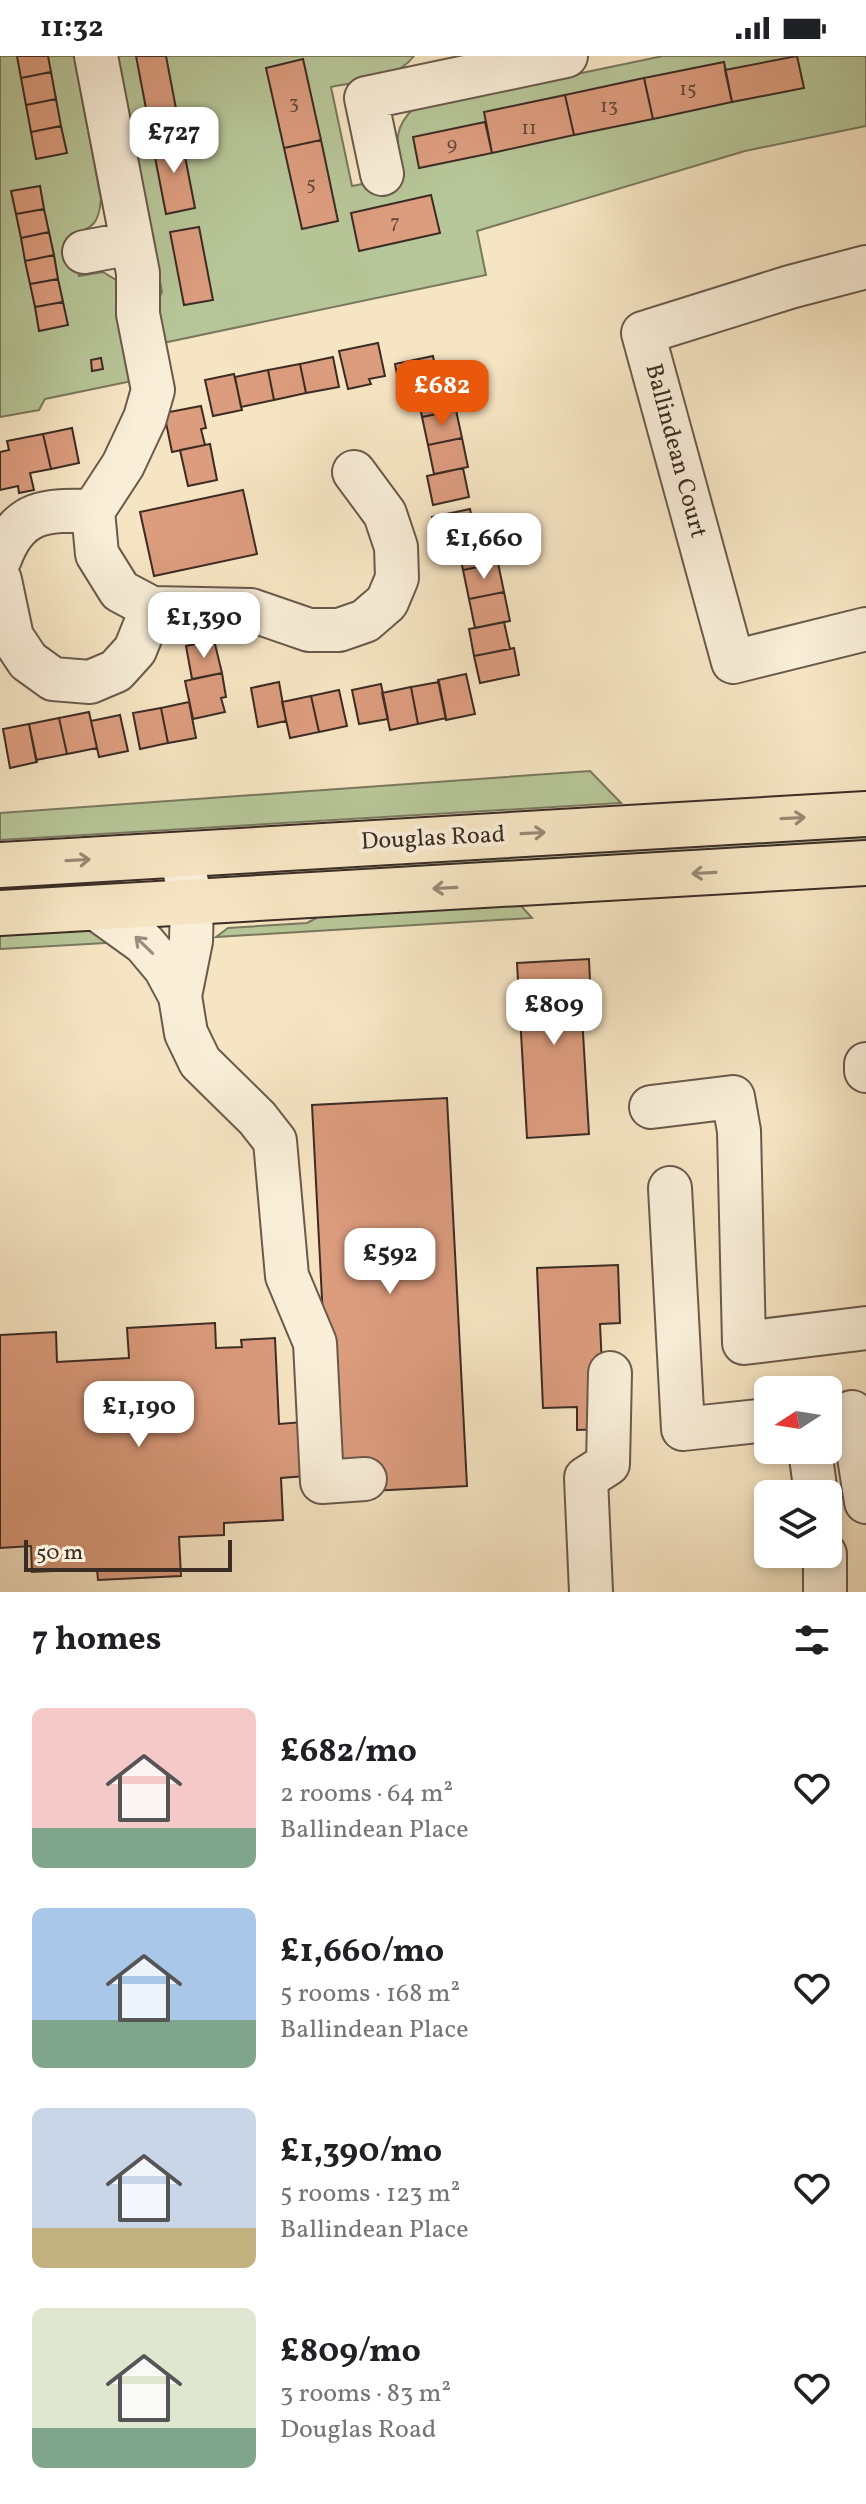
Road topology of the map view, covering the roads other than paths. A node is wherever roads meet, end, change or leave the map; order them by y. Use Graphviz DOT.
graph roads {
  1 [pos="96,56"];
  2 [pos="566,56"];
  3 [pos="445,68"];
  4 [pos="382,174"];
  5 [pos="132,243"];
  6 [pos="84,252"];
  7 [pos="866,267"];
  8 [pos="354,472"];
  9 [pos="93,511"];
  10 [pos="0,559"];
  11 [pos="0,580"];
  12 [pos="152,608"];
  13 [pos="866,629"];
  14 [pos="866,814"];
  15 [pos="180,854"];
  16 [pos="866,863"];
  17 [pos="0,865"];
  18 [pos="192,902"];
  19 [pos="94,907"];
  20 [pos="0,913"];
  21 [pos="180,996"];
  22 [pos="866,1064"];
  23 [pos="866,1071"];
  24 [pos="651,1107"];
  25 [pos="670,1188"];
  26 [pos="866,1328"];
  27 [pos="610,1373"];
  28 [pos="849,1412"];
  29 [pos="754,1421"];
  30 [pos="365,1479"];
  31 [pos="866,1502"];
  32 [pos="825,1568"];
  33 [pos="591,1592"];
  34 [pos="825,1592"];
  1 -- 5 [label="street"];
  2 -- 3 [label="street"];
  3 -- 4 [label="street"];
  5 -- 6 [label="street"];
  5 -- 9 [label="street"];
  7 -- 13 [label="street, Ballindean Court"];
  8 -- 12 [label="street"];
  9 -- 10 [label="street"];
  9 -- 12 [label="street"];
  11 -- 12 [label="street"];
  15 -- 14 [label="main road, Douglas Road, one-way"];
  17 -- 15 [label="main road, Douglas Road, one-way"];
  15 -- 18 [label="street"];
  16 -- 18 [label="main road, Douglas Road, one-way"];
  18 -- 19 [label="main road, Douglas Road"];
  18 -- 21 [label="street"];
  19 -- 20 [label="main road, Douglas Road"];
  21 -- 19 [label="street, one-way"];
  21 -- 30 [label="street"];
  22 -- 23 [label="street"];
  24 -- 26 [label="street"];
  25 -- 29 [label="street"];
  27 -- 33 [label="street"];
  28 -- 31 [label="street"];
  32 -- 34 [label="street"];
}
